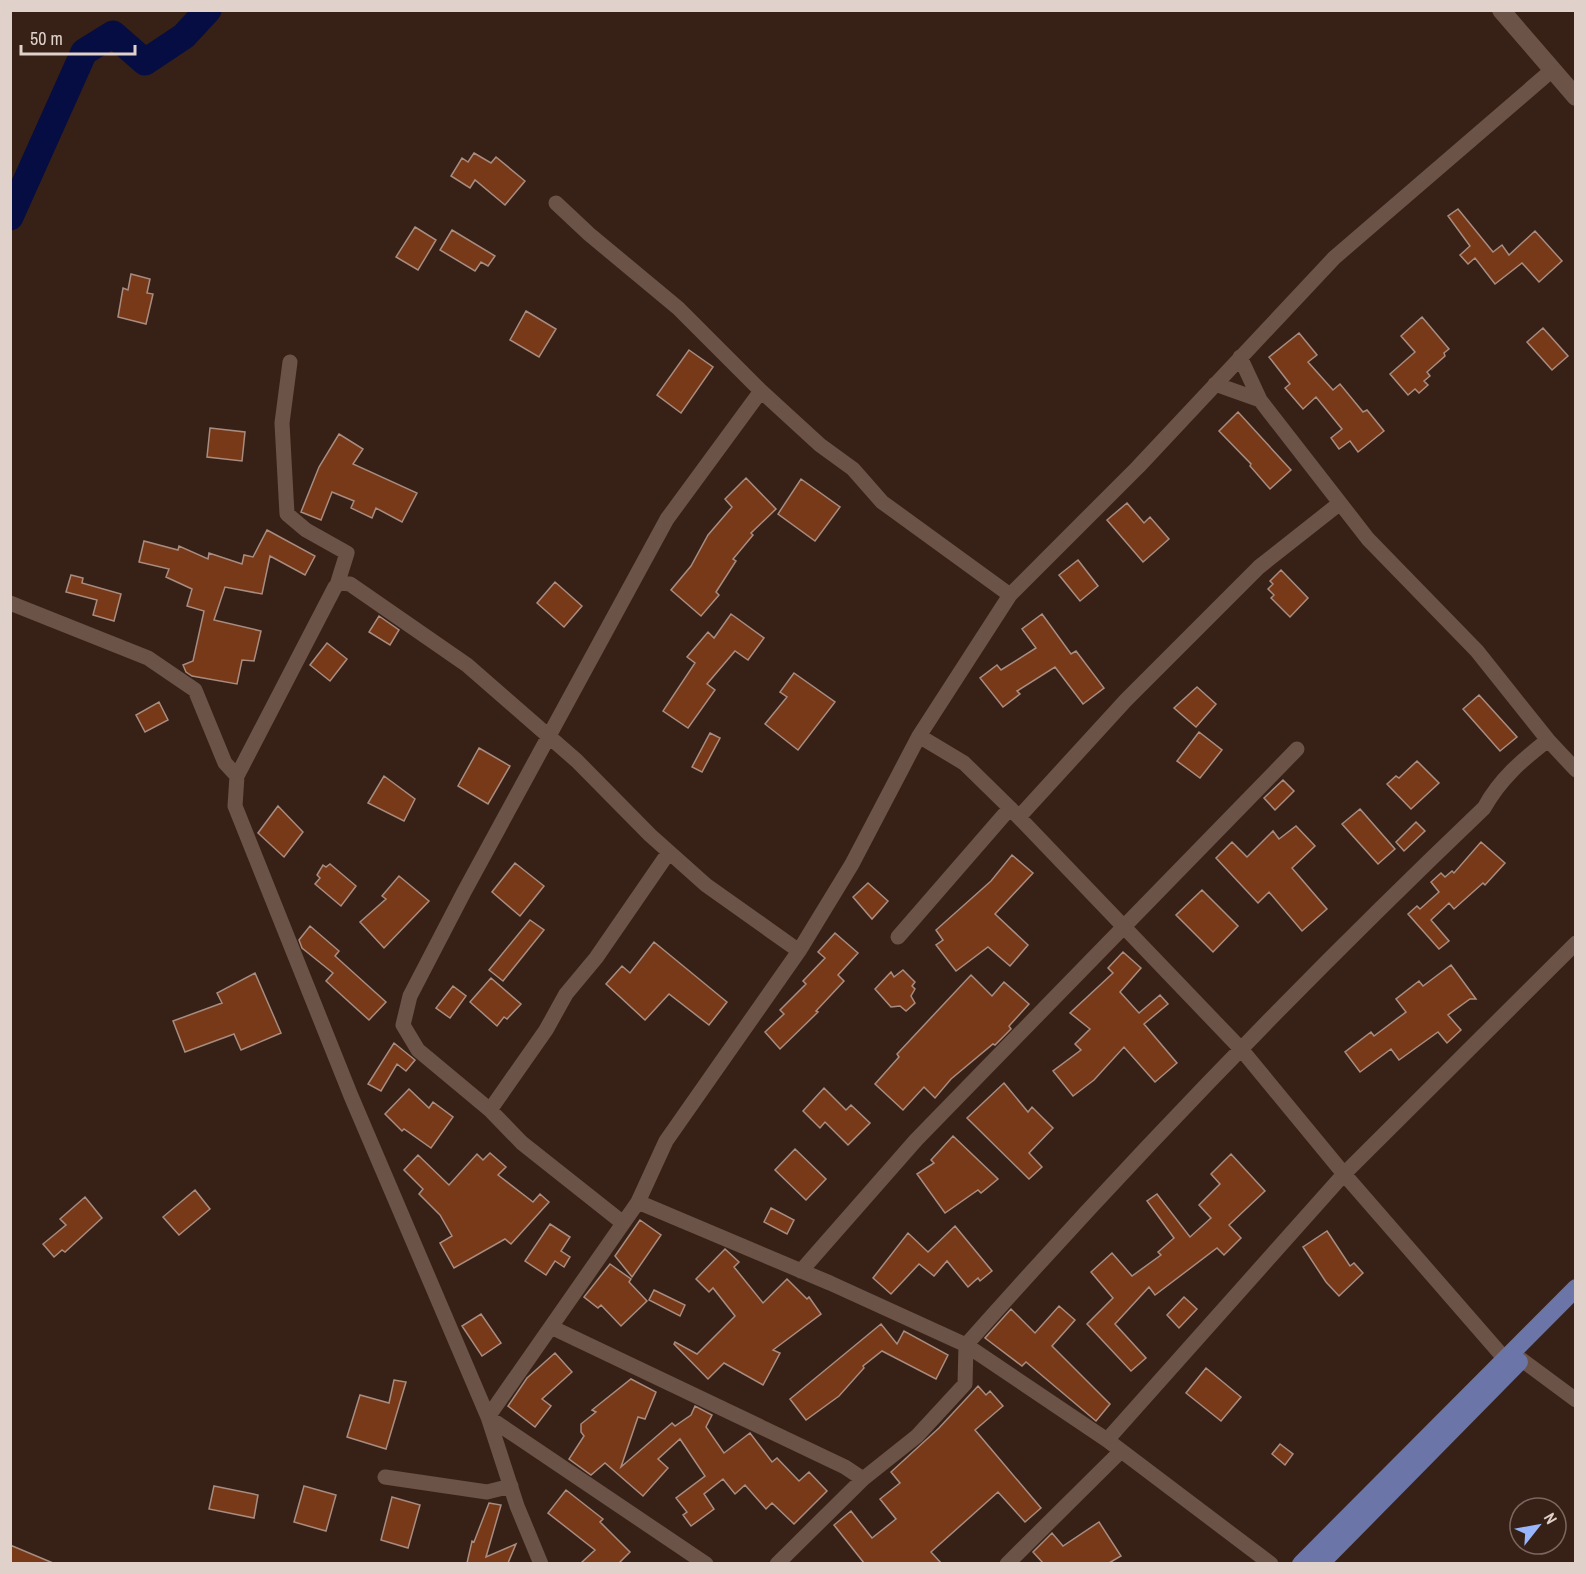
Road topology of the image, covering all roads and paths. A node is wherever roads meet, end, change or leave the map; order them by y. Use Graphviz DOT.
graph roads {
  1 [pos="1501,10"];
  2 [pos="1551,71"];
  3 [pos="1575,97"];
  4 [pos="556,202"];
  5 [pos="1240,357"];
  6 [pos="290,362"];
  7 [pos="1215,384"];
  8 [pos="761,391"];
  9 [pos="1260,400"];
  10 [pos="1340,504"];
  11 [pos="338,585"];
  12 [pos="1010,595"];
  13 [pos="10,603"];
  14 [pos="919,736"];
  15 [pos="550,737"];
  16 [pos="1548,740"];
  17 [pos="1297,750"];
  18 [pos="1575,770"];
  19 [pos="237,776"];
  20 [pos="1015,812"];
  21 [pos="669,852"];
  22 [pos="1125,929"];
  23 [pos="898,937"];
  24 [pos="1575,943"];
  25 [pos="799,951"];
  26 [pos="1241,1049"];
  27 [pos="490,1110"];
  28 [pos="1344,1174"];
  29 [pos="638,1202"];
  30 [pos="623,1223"];
  31 [pos="801,1270"];
  32 [pos="1575,1288"];
  33 [pos="1575,1306"];
  34 [pos="551,1327"];
  35 [pos="966,1345"];
  36 [pos="1513,1360"];
  37 [pos="1575,1401"];
  38 [pos="488,1417"];
  39 [pos="1107,1440"];
  40 [pos="1121,1451"];
  41 [pos="385,1477"];
  42 [pos="863,1479"];
  43 [pos="511,1486"];
  44 [pos="541,1563"];
  45 [pos="706,1563"];
  46 [pos="777,1563"];
  47 [pos="1007,1563"];
  48 [pos="1272,1563"];
  49 [pos="1301,1563"];
  50 [pos="1320,1563"];
  1 -- 2 [label="street"];
  2 -- 3 [label="street"];
  2 -- 5 [label="street"];
  4 -- 8 [label="street"];
  5 -- 7 [label="street"];
  5 -- 9 [label="street"];
  6 -- 11 [label="street"];
  7 -- 9 [label="street"];
  7 -- 12 [label="street"];
  8 -- 12 [label="street"];
  8 -- 15 [label="street"];
  9 -- 10 [label="street"];
  10 -- 16 [label="street"];
  10 -- 20 [label="street"];
  11 -- 15 [label="street"];
  11 -- 19 [label="street"];
  12 -- 14 [label="street"];
  13 -- 19 [label="street"];
  14 -- 20 [label="street"];
  14 -- 25 [label="street"];
  15 -- 21 [label="street"];
  15 -- 27 [label="street"];
  16 -- 18 [label="street"];
  16 -- 26 [label="street"];
  17 -- 22 [label="street"];
  19 -- 38 [label="street"];
  20 -- 22 [label="street"];
  20 -- 23 [label="street"];
  21 -- 25 [label="street"];
  21 -- 27 [label="street"];
  22 -- 26 [label="street"];
  22 -- 31 [label="street"];
  24 -- 28 [label="street"];
  25 -- 29 [label="street"];
  26 -- 28 [label="street"];
  26 -- 35 [label="street"];
  27 -- 30 [label="street"];
  28 -- 36 [label="street"];
  28 -- 39 [label="street"];
  29 -- 30 [label="street"];
  29 -- 31 [label="street"];
  30 -- 34 [label="street"];
  31 -- 35 [label="street"];
  32 -- 36 [label="main road"];
  33 -- 36 [label="main road"];
  34 -- 38 [label="street"];
  34 -- 42 [label="street"];
  35 -- 39 [label="street"];
  35 -- 42 [label="street"];
  36 -- 37 [label="street"];
  36 -- 49 [label="main road"];
  36 -- 50 [label="main road"];
  38 -- 43 [label="street"];
  38 -- 45 [label="street"];
  39 -- 40 [label="street"];
  40 -- 47 [label="street"];
  40 -- 48 [label="street"];
  41 -- 43 [label="street"];
  42 -- 46 [label="street"];
  43 -- 44 [label="street"];
}
